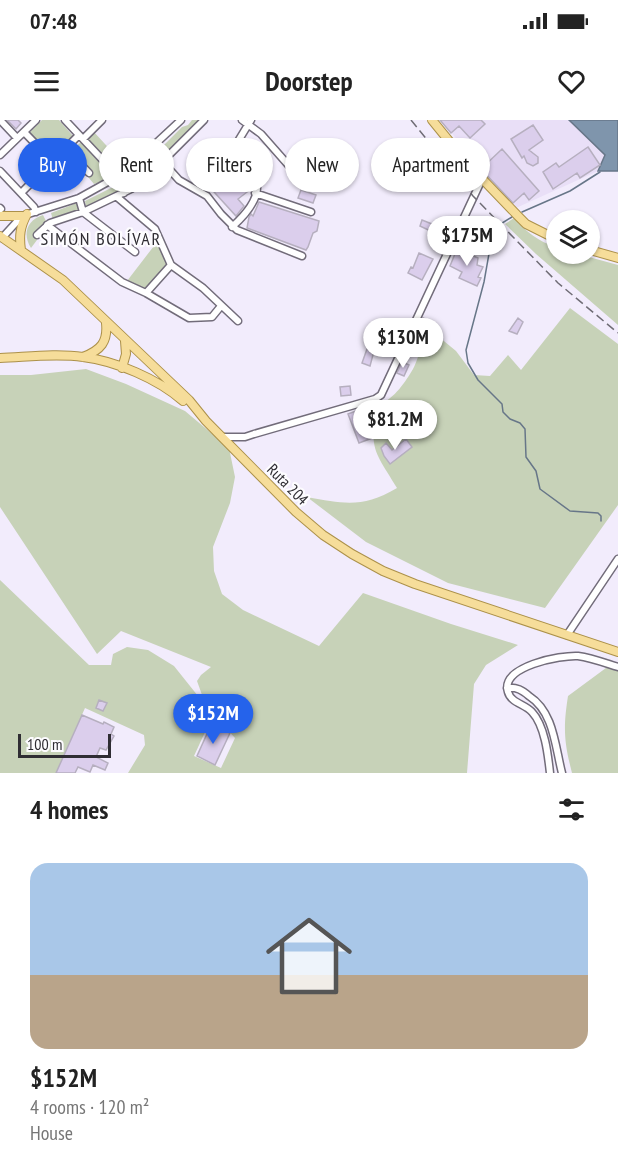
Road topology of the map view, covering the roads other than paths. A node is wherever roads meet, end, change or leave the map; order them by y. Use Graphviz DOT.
graph roads {
  1 [pos="0,120"];
  2 [pos="36,120"];
  3 [pos="65,120"];
  4 [pos="102,120"];
  5 [pos="181,120"];
  6 [pos="204,120"];
  7 [pos="432,120"];
  8 [pos="247,121"];
  9 [pos="24,132"];
  10 [pos="81,137"];
  11 [pos="17,138"];
  12 [pos="30,138"];
  13 [pos="162,138"];
  14 [pos="239,138"];
  15 [pos="447,138"];
  16 [pos="174,150"];
  17 [pos="0,155"];
  18 [pos="99,156"];
  19 [pos="285,162"];
  20 [pos="0,171"];
  21 [pos="174,175"];
  22 [pos="99,187"];
  23 [pos="490,187"];
  24 [pos="476,192"];
  25 [pos="21,193"];
  26 [pos="124,193"];
  27 [pos="255,193"];
  28 [pos="117,197"];
  29 [pos="79,198"];
  30 [pos="46,209"];
  31 [pos="83,212"];
  32 [pos="311,212"];
  33 [pos="28,214"];
  34 [pos="0,216"];
  35 [pos="49,224"];
  36 [pos="232,227"];
  37 [pos="546,234"];
  38 [pos="38,235"];
  39 [pos="1,237"];
  40 [pos="21,250"];
  41 [pos="135,252"];
  42 [pos="600,253"];
  43 [pos="302,256"];
  44 [pos="618,258"];
  45 [pos="171,265"];
  46 [pos="146,293"];
  47 [pos="221,306"];
  48 [pos="238,321"];
  49 [pos="106,323"];
  50 [pos="125,341"];
  51 [pos="83,357"];
  52 [pos="0,358"];
  53 [pos="122,368"];
  54 [pos="206,421"];
  55 [pos="224,437"];
  56 [pos="618,559"];
  57 [pos="567,634"];
  58 [pos="618,652"];
  59 [pos="618,667"];
  60 [pos="507,688"];
  61 [pos="550,773"];
  62 [pos="562,773"];
  1 -- 11 [label="street"];
  2 -- 9 [label="street"];
  3 -- 10 [label="street"];
  4 -- 10 [label="street"];
  5 -- 13 [label="street"];
  6 -- 16 [label="street"];
  7 -- 15 [label="main road"];
  8 -- 14 [label="street"];
  8 -- 19 [label="street"];
  9 -- 11 [label="street"];
  9 -- 12 [label="street"];
  10 -- 18 [label="street"];
  11 -- 17 [label="street"];
  20 -- 25 [label="street"];
  21 -- 36 [label="street"];
  22 -- 29 [label="street"];
  23 -- 37 [label="main road"];
  24 -- 55 [label="street"];
  25 -- 33 [label="street"];
  26 -- 28 [label="street"];
  27 -- 32 [label="street"];
  27 -- 36 [label="street"];
  28 -- 31 [label="street"];
  28 -- 45 [label="street"];
  29 -- 30 [label="street"];
  29 -- 31 [label="street"];
  30 -- 33 [label="street"];
  30 -- 35 [label="street"];
  31 -- 35 [label="street"];
  31 -- 41 [label="street"];
  33 -- 34 [label="main road"];
  33 -- 39 [label="street"];
  33 -- 40 [label="main road"];
  35 -- 38 [label="street"];
  35 -- 46 [label="street"];
  36 -- 43 [label="street"];
  39 -- 40 [label="main road, Ruta 204"];
  40 -- 49 [label="main road, Ruta 204"];
  42 -- 44 [label="main road"];
  45 -- 46 [label="street"];
  45 -- 47 [label="street"];
  46 -- 47 [label="street"];
  47 -- 48 [label="street"];
  49 -- 50 [label="main road, Ruta 204"];
  49 -- 51 [label="main road"];
  50 -- 53 [label="main road"];
  50 -- 54 [label="main road, Ruta 204"];
  51 -- 52 [label="main road"];
  51 -- 53 [label="main road"];
  53 -- 54 [label="main road"];
  54 -- 55 [label="main road, Ruta 204"];
  55 -- 57 [label="main road, Ruta 204"];
  56 -- 57 [label="street"];
  57 -- 58 [label="main road, Ruta 204"];
  59 -- 60 [label="street"];
  60 -- 61 [label="street"];
  60 -- 62 [label="street"];
}
